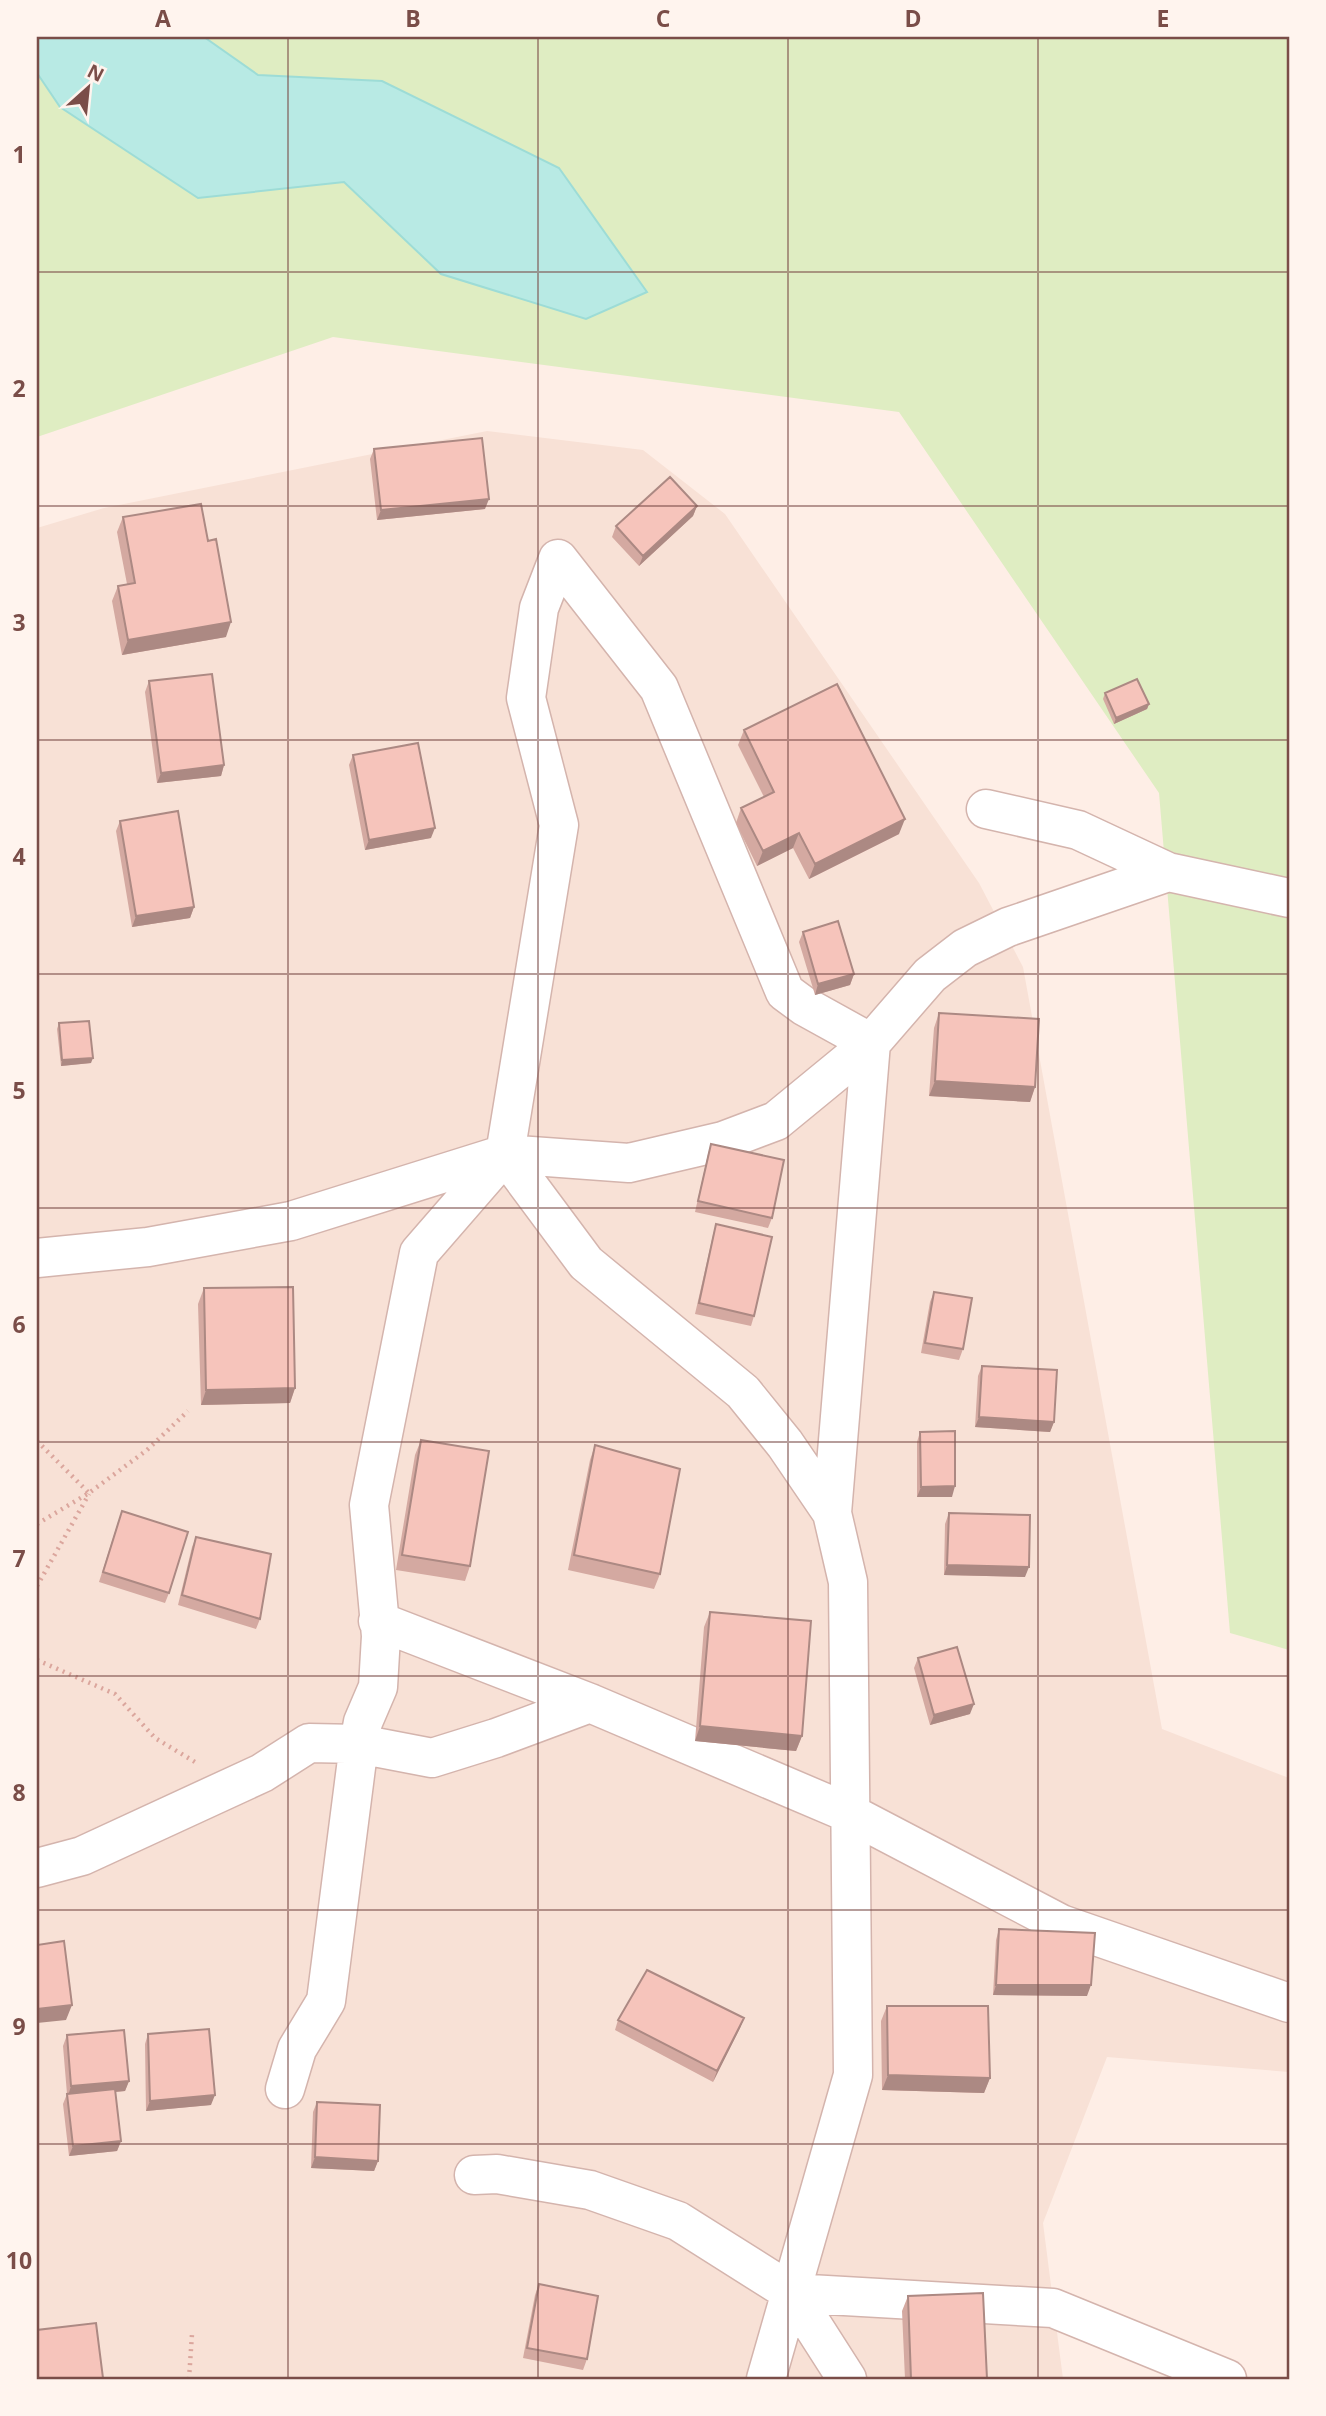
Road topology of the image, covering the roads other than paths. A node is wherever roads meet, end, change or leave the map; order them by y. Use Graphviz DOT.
graph roads {
  1 [pos="986,809"];
  2 [pos="1168,873"];
  3 [pos="1289,898"];
  4 [pos="871,1043"];
  5 [pos="505,1154"];
  6 [pos="37,1258"];
  7 [pos="832,1513"];
  8 [pos="378,1621"];
  9 [pos="590,1703"];
  10 [pos="359,1744"];
  11 [pos="851,1814"];
  12 [pos="37,1868"];
  13 [pos="1289,2003"];
  14 [pos="285,2089"];
  15 [pos="474,2175"];
  16 [pos="792,2293"];
  17 [pos="766,2379"];
  18 [pos="847,2379"];
  19 [pos="1227,2379"];
  1 -- 2 [label="street"];
  2 -- 3 [label="street"];
  2 -- 4 [label="street"];
  4 -- 5 [label="street"];
  4 -- 5 [label="street"];
  4 -- 7 [label="street"];
  5 -- 6 [label="street"];
  5 -- 7 [label="street"];
  5 -- 8 [label="street"];
  7 -- 11 [label="street"];
  8 -- 9 [label="street"];
  8 -- 10 [label="street"];
  9 -- 10 [label="street"];
  9 -- 11 [label="street"];
  10 -- 12 [label="street"];
  10 -- 14 [label="street"];
  11 -- 13 [label="street"];
  11 -- 16 [label="street"];
  15 -- 16 [label="street"];
  16 -- 17 [label="street"];
  16 -- 18 [label="street"];
  16 -- 19 [label="street"];
}
